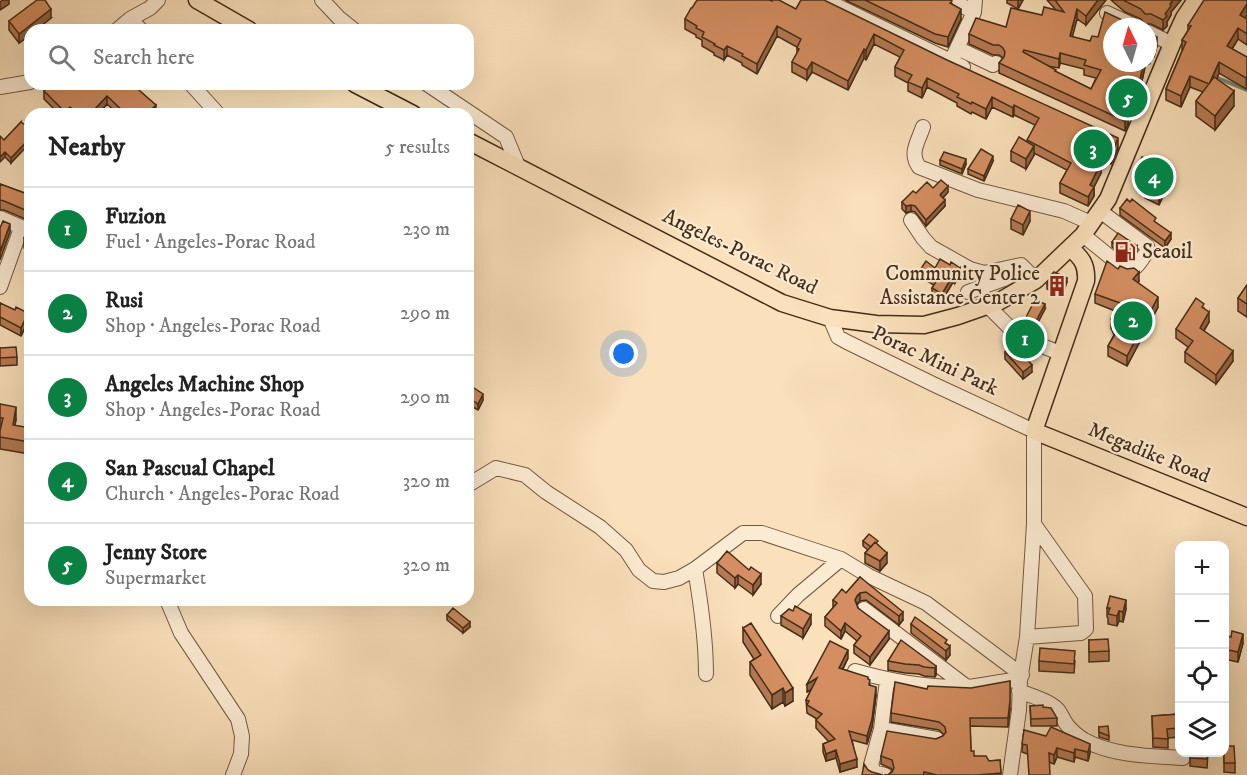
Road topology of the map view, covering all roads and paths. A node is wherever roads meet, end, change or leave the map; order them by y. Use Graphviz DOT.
graph roads {
  1 [pos="158,0"];
  2 [pos="197,0"];
  3 [pos="321,0"];
  4 [pos="825,0"];
  5 [pos="951,0"];
  6 [pos="1196,0"];
  7 [pos="974,6"];
  8 [pos="1107,13"];
  9 [pos="1118,18"];
  10 [pos="130,19"];
  11 [pos="124,24"];
  12 [pos="135,24"];
  13 [pos="239,24"];
  14 [pos="346,24"];
  15 [pos="1157,36"];
  16 [pos="1172,44"];
  17 [pos="957,48"];
  18 [pos="951,61"];
  19 [pos="996,63"];
  20 [pos="972,71"];
  21 [pos="24,83"];
  22 [pos="0,87"];
  23 [pos="196,90"];
  24 [pos="367,90"];
  25 [pos="436,90"];
  26 [pos="213,108"];
  27 [pos="401,108"];
  28 [pos="463,108"];
  29 [pos="474,116"];
  30 [pos="923,127"];
  31 [pos="474,144"];
  32 [pos="518,166"];
  33 [pos="0,218"];
  34 [pos="911,220"];
  35 [pos="1091,223"];
  36 [pos="24,228"];
  37 [pos="24,233"];
  38 [pos="1070,248"];
  39 [pos="1030,274"];
  40 [pos="0,287"];
  41 [pos="968,292"];
  42 [pos="988,306"];
  43 [pos="830,318"];
  44 [pos="1018,336"];
  45 [pos="1032,342"];
  46 [pos="1060,353"];
  47 [pos="1034,431"];
  48 [pos="474,481"];
  49 [pos="1246,516"];
  50 [pos="1034,524"];
  51 [pos="841,559"];
  52 [pos="695,569"];
  53 [pos="170,606"];
  54 [pos="864,609"];
  55 [pos="778,616"];
  56 [pos="1027,637"];
  57 [pos="855,671"];
  58 [pos="706,674"];
  59 [pos="887,680"];
  60 [pos="1020,682"];
  61 [pos="967,687"];
  62 [pos="881,729"];
  63 [pos="937,739"];
  64 [pos="1183,758"];
  65 [pos="233,775"];
  66 [pos="885,775"];
  67 [pos="1010,775"];
  1 -- 10 [label="street"];
  2 -- 13 [label="main road"];
  3 -- 14 [label="street"];
  4 -- 18 [label="street"];
  5 -- 7 [label="street"];
  6 -- 16 [label="main road, Angeles-Porac Road"];
  7 -- 17 [label="street"];
  8 -- 9 [label="street"];
  10 -- 11 [label="street"];
  10 -- 12 [label="street"];
  15 -- 16 [label="street"];
  16 -- 35 [label="main road, Angeles-Porac Road"];
  17 -- 18 [label="street"];
  17 -- 19 [label="street"];
  18 -- 20 [label="street"];
  21 -- 22 [label="street"];
  23 -- 26 [label="street"];
  24 -- 27 [label="main road"];
  25 -- 28 [label="street"];
  29 -- 32 [label="street"];
  30 -- 35 [label="street"];
  31 -- 32 [label="main road, Angeles-Porac Road"];
  32 -- 43 [label="main road, Angeles-Porac Road"];
  33 -- 36 [label="street"];
  34 -- 39 [label="street"];
  35 -- 38 [label="main road, Angeles-Porac Road"];
  37 -- 40 [label="street"];
  38 -- 39 [label="main road, Angeles-Porac Road"];
  38 -- 46 [label="main road"];
  39 -- 41 [label="street"];
  39 -- 42 [label="main road, Angeles-Porac Road"];
  42 -- 43 [label="main road, Angeles-Porac Road"];
  42 -- 44 [label="street"];
  43 -- 47 [label="street, Porac Mini Park"];
  45 -- 46 [label="street"];
  46 -- 47 [label="main road"];
  47 -- 49 [label="main road, Megadike Road"];
  47 -- 50 [label="street"];
  48 -- 52 [label="street"];
  50 -- 56 [label="street"];
  50 -- 56 [label="street"];
  51 -- 52 [label="street"];
  51 -- 55 [label="street"];
  51 -- 60 [label="street"];
  52 -- 58 [label="street"];
  53 -- 65 [label="street"];
  54 -- 61 [label="street"];
  56 -- 60 [label="street"];
  57 -- 59 [label="street"];
  59 -- 61 [label="street"];
  59 -- 62 [label="street"];
  60 -- 61 [label="street"];
  60 -- 64 [label="street"];
  60 -- 67 [label="street"];
  62 -- 63 [label="street"];
  62 -- 66 [label="street"];
}
